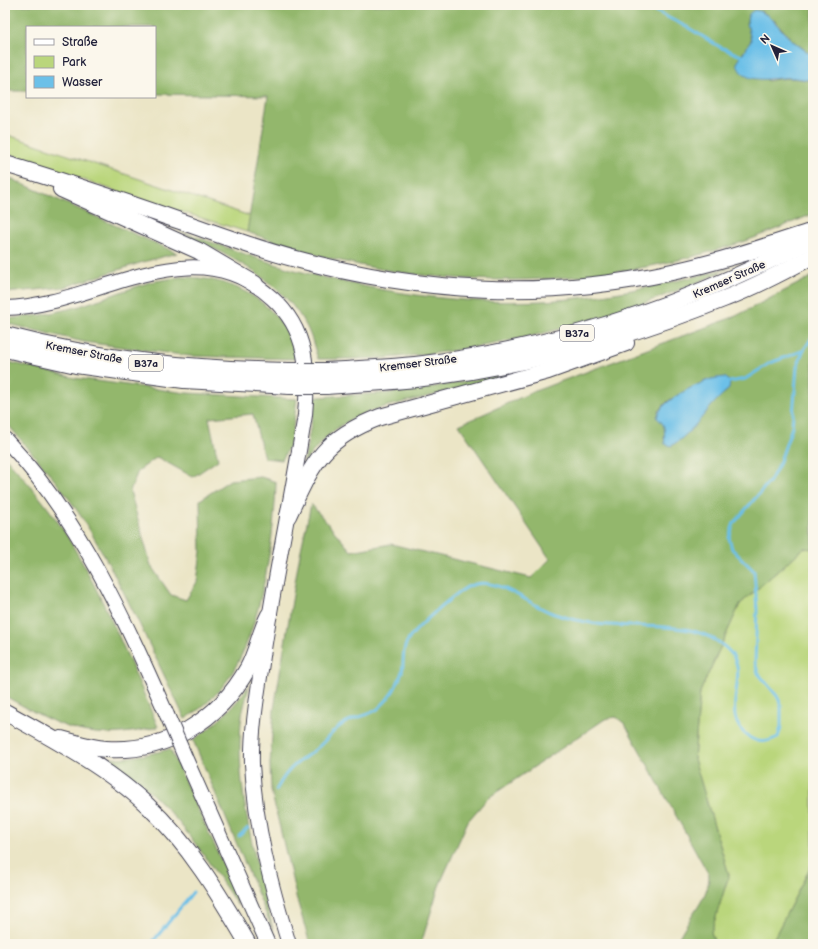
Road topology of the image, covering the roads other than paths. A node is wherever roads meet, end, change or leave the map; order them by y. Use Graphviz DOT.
graph roads {
  1 [pos="5,164"];
  2 [pos="813,230"];
  3 [pos="813,239"];
  4 [pos="813,256"];
  5 [pos="255,284"];
  6 [pos="726,298"];
  7 [pos="5,308"];
  8 [pos="5,335"];
  9 [pos="5,349"];
  10 [pos="326,378"];
  11 [pos="290,379"];
  12 [pos="5,439"];
  13 [pos="288,516"];
  14 [pos="269,615"];
  15 [pos="5,712"];
  16 [pos="46,735"];
  17 [pos="248,944"];
  18 [pos="268,944"];
  19 [pos="289,944"];
  1 -- 2 [label="highway"];
  1 -- 5 [label="highway"];
  3 -- 10 [label="highway, Kremser Straße / B37a"];
  4 -- 6 [label="highway, Kremser Straße / B37a"];
  5 -- 7 [label="main road"];
  5 -- 13 [label="main road"];
  6 -- 10 [label="highway, Kremser Straße / B37a"];
  6 -- 13 [label="highway"];
  8 -- 11 [label="highway, Kremser Straße / B37a"];
  9 -- 11 [label="highway, Kremser Straße / B37a"];
  10 -- 11 [label="highway, Kremser Straße / B37a, bridge"];
  12 -- 18 [label="main road, bridge"];
  13 -- 14 [label="main road"];
  14 -- 16 [label="highway"];
  14 -- 19 [label="main road"];
  15 -- 16 [label="highway"];
  16 -- 17 [label="highway"];
}
